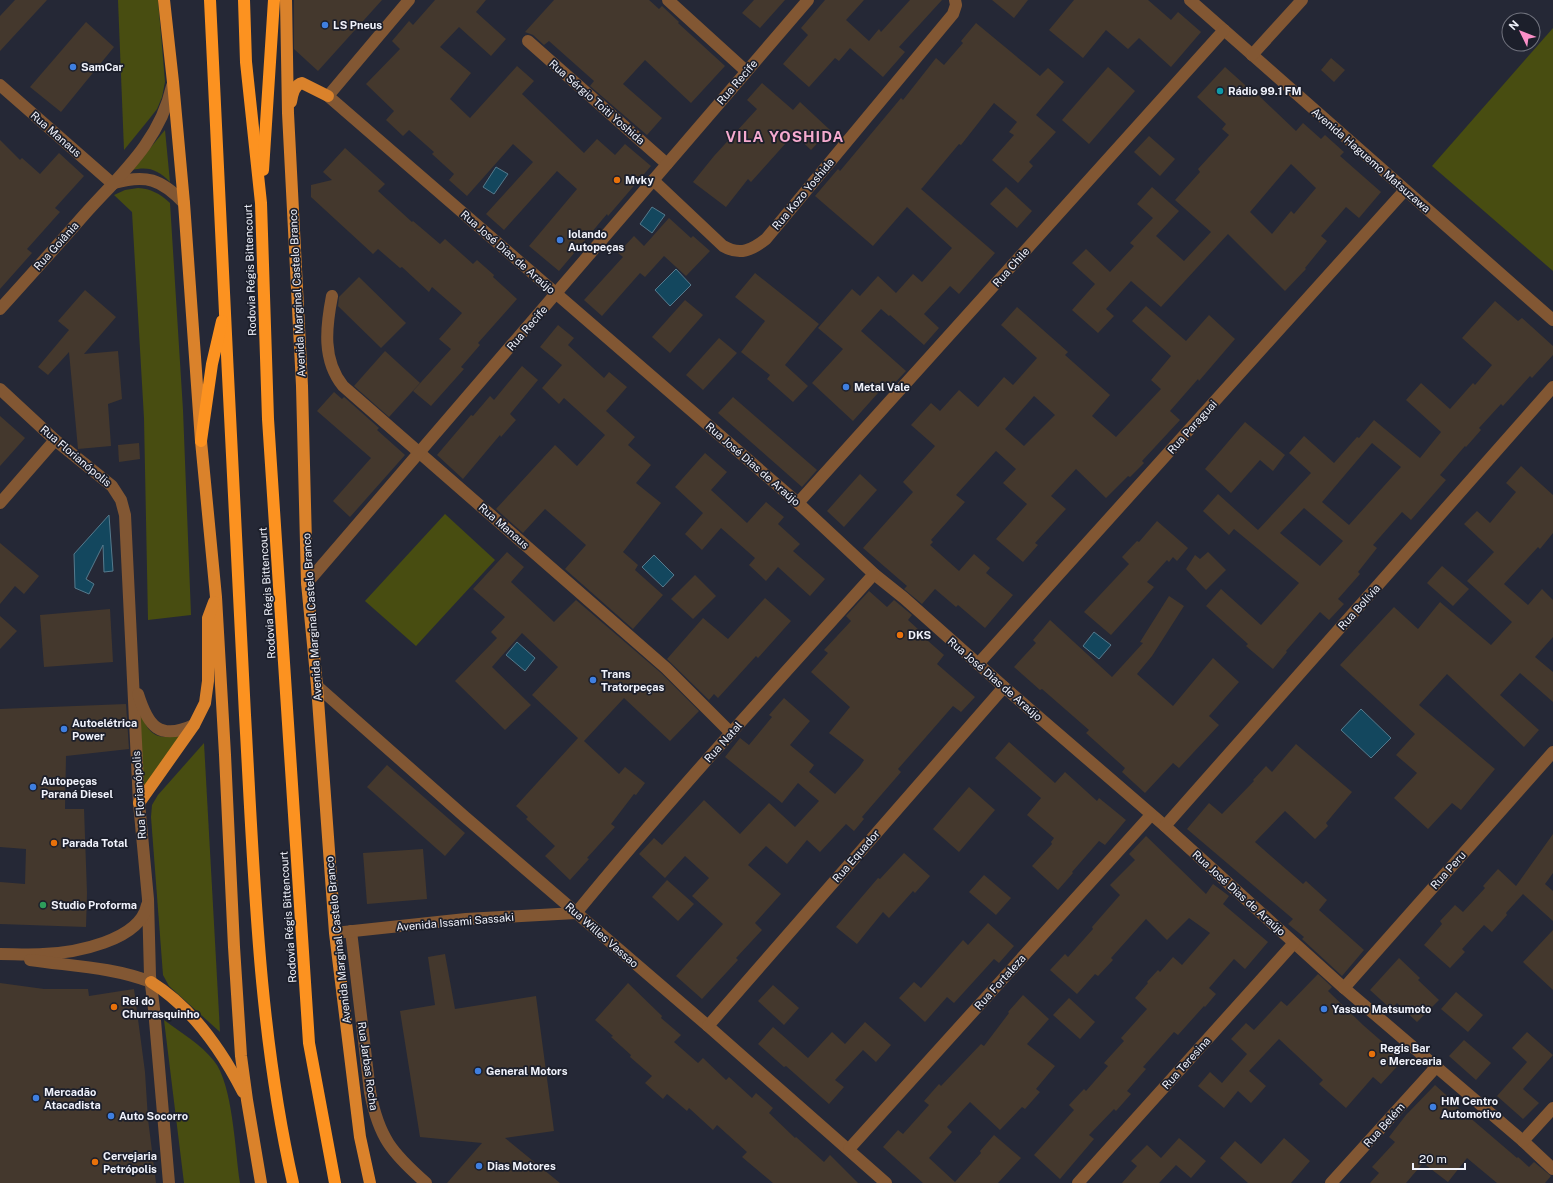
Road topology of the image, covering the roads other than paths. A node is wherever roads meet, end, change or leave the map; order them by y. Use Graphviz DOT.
graph roads {
  1 [pos="164,0"];
  2 [pos="210,0"];
  3 [pos="244,0"];
  4 [pos="274,0"];
  5 [pos="286,0"];
  6 [pos="409,0"];
  7 [pos="668,0"];
  8 [pos="808,0"];
  9 [pos="955,0"];
  10 [pos="1190,0"];
  11 [pos="1302,0"];
  12 [pos="1224,30"];
  13 [pos="528,41"];
  14 [pos="1252,55"];
  15 [pos="746,71"];
  16 [pos="173,82"];
  17 [pos="0,85"];
  18 [pos="328,96"];
  19 [pos="288,113"];
  20 [pos="667,164"];
  21 [pos="653,180"];
  22 [pos="113,184"];
  23 [pos="1405,190"];
  24 [pos="260,203"];
  25 [pos="184,204"];
  26 [pos="556,293"];
  27 [pos="332,296"];
  28 [pos="0,309"];
  29 [pos="225,310"];
  30 [pos="1553,320"];
  31 [pos="1553,388"];
  32 [pos="0,389"];
  33 [pos="55,440"];
  34 [pos="201,441"];
  35 [pos="420,453"];
  36 [pos="0,503"];
  37 [pos="798,503"];
  38 [pos="874,574"];
  39 [pos="307,583"];
  40 [pos="216,597"];
  41 [pos="978,664"];
  42 [pos="133,679"];
  43 [pos="317,686"];
  44 [pos="1004,687"];
  45 [pos="194,725"];
  46 [pos="730,733"];
  47 [pos="1553,752"];
  48 [pos="139,803"];
  49 [pos="1151,814"];
  50 [pos="1165,826"];
  51 [pos="148,899"];
  52 [pos="576,912"];
  53 [pos="351,931"];
  54 [pos="335,933"];
  55 [pos="1294,943"];
  56 [pos="0,955"];
  57 [pos="151,982"];
  58 [pos="1344,988"];
  59 [pos="708,1026"];
  60 [pos="1437,1066"];
  61 [pos="370,1092"];
  62 [pos="354,1095"];
  63 [pos="247,1100"];
  64 [pos="1553,1108"];
  65 [pos="1523,1141"];
  66 [pos="849,1150"];
  67 [pos="1553,1169"];
  68 [pos="169,1183"];
  69 [pos="261,1183"];
  70 [pos="292,1183"];
  71 [pos="335,1183"];
  72 [pos="370,1183"];
  73 [pos="426,1183"];
  74 [pos="886,1183"];
  75 [pos="1078,1183"];
  76 [pos="1331,1183"];
  1 -- 16 [label="main road"];
  2 -- 29 [label="highway"];
  3 -- 24 [label="highway, Rodovia Régis Bittencourt"];
  4 -- 24 [label="highway"];
  5 -- 19 [label="main road, Avenida Marginal Castelo Branco"];
  6 -- 18 [label="street"];
  7 -- 15 [label="street"];
  8 -- 15 [label="street, Rua Recife"];
  9 -- 21 [label="street, Rua Kozo Yoshida"];
  10 -- 12 [label="street, Avenida Haguemo Matsuzawa"];
  11 -- 14 [label="street"];
  12 -- 14 [label="street, Avenida Haguemo Matsuzawa"];
  12 -- 37 [label="street, Rua Chile"];
  13 -- 20 [label="street, Rua Sérgio Toiti Yoshida"];
  14 -- 23 [label="street, Avenida Haguemo Matsuzawa"];
  15 -- 20 [label="street, Rua Recife"];
  16 -- 22 [label="street, Rua Goiânia"];
  16 -- 25 [label="main road"];
  17 -- 22 [label="street, Rua Manaus"];
  18 -- 19 [label="main road"];
  18 -- 26 [label="street, Rua José Dias de Araújo"];
  19 -- 39 [label="main road, Avenida Marginal Castelo Branco"];
  20 -- 21 [label="street, Rua Recife"];
  21 -- 26 [label="street, Rua Recife"];
  22 -- 25 [label="street"];
  22 -- 28 [label="street, Rua Goiânia"];
  23 -- 30 [label="street, Avenida Haguemo Matsuzawa"];
  23 -- 41 [label="street, Rua Paraguai"];
  24 -- 71 [label="highway, Rodovia Régis Bittencourt"];
  25 -- 34 [label="main road"];
  26 -- 35 [label="street, Rua Recife"];
  26 -- 37 [label="street, Rua José Dias de Araújo"];
  27 -- 35 [label="street, Rua Manaus"];
  29 -- 34 [label="highway"];
  29 -- 70 [label="highway"];
  31 -- 50 [label="street, Rua Bolívia"];
  32 -- 33 [label="street, Rua Florianópolis"];
  33 -- 36 [label="street"];
  33 -- 42 [label="street, Rua Florianópolis"];
  34 -- 40 [label="main road"];
  35 -- 39 [label="street, Rua Recife"];
  35 -- 46 [label="street, Rua Manaus"];
  37 -- 38 [label="street, Rua José Dias de Araújo"];
  38 -- 41 [label="street, Rua José Dias de Araújo"];
  38 -- 46 [label="street, Rua Natal"];
  39 -- 43 [label="main road, Avenida Marginal Castelo Branco"];
  40 -- 45 [label="main road"];
  40 -- 63 [label="main road"];
  41 -- 44 [label="street, Rua José Dias de Araújo"];
  42 -- 45 [label="street"];
  42 -- 48 [label="street, Rua Florianópolis"];
  43 -- 52 [label="street, Rua Willes Vassao"];
  43 -- 54 [label="main road, Avenida Marginal Castelo Branco"];
  44 -- 49 [label="street, Rua José Dias de Araújo"];
  44 -- 59 [label="street, Rua Equador"];
  45 -- 48 [label="main road"];
  46 -- 52 [label="street, Rua Natal"];
  47 -- 58 [label="street, Rua Peru"];
  48 -- 51 [label="street, Rua Florianópolis"];
  49 -- 50 [label="street, Rua José Dias de Araújo"];
  49 -- 66 [label="street, Rua Fortaleza"];
  50 -- 55 [label="street, Rua José Dias de Araújo"];
  51 -- 56 [label="street"];
  51 -- 57 [label="street, Rua Florianópolis"];
  52 -- 53 [label="street, Avenida Issami Sassaki"];
  52 -- 59 [label="street, Rua Willes Vassao"];
  53 -- 54 [label="street, Avenida Issami Sassaki"];
  53 -- 61 [label="street, Rua Jarbas Rocha"];
  54 -- 62 [label="main road, Avenida Marginal Castelo Branco"];
  55 -- 58 [label="street, Rua José Dias de Araújo"];
  55 -- 75 [label="street, Rua Teresina"];
  56 -- 57 [label="street"];
  57 -- 63 [label="main road"];
  57 -- 68 [label="street, Rua Florianópolis"];
  58 -- 60 [label="street, Rua José Dias de Araújo"];
  59 -- 66 [label="street, Rua Willes Vassao"];
  60 -- 65 [label="street, Rua José Dias de Araújo"];
  60 -- 76 [label="street, Rua Belém"];
  61 -- 62 [label="street"];
  61 -- 73 [label="street, Rua Jarbas Rocha"];
  62 -- 72 [label="main road, Avenida Marginal Castelo Branco"];
  63 -- 69 [label="main road"];
  64 -- 65 [label="street"];
  65 -- 67 [label="street, Rua José Dias de Araújo"];
  66 -- 74 [label="street, Rua Willes Vassao"];
}
